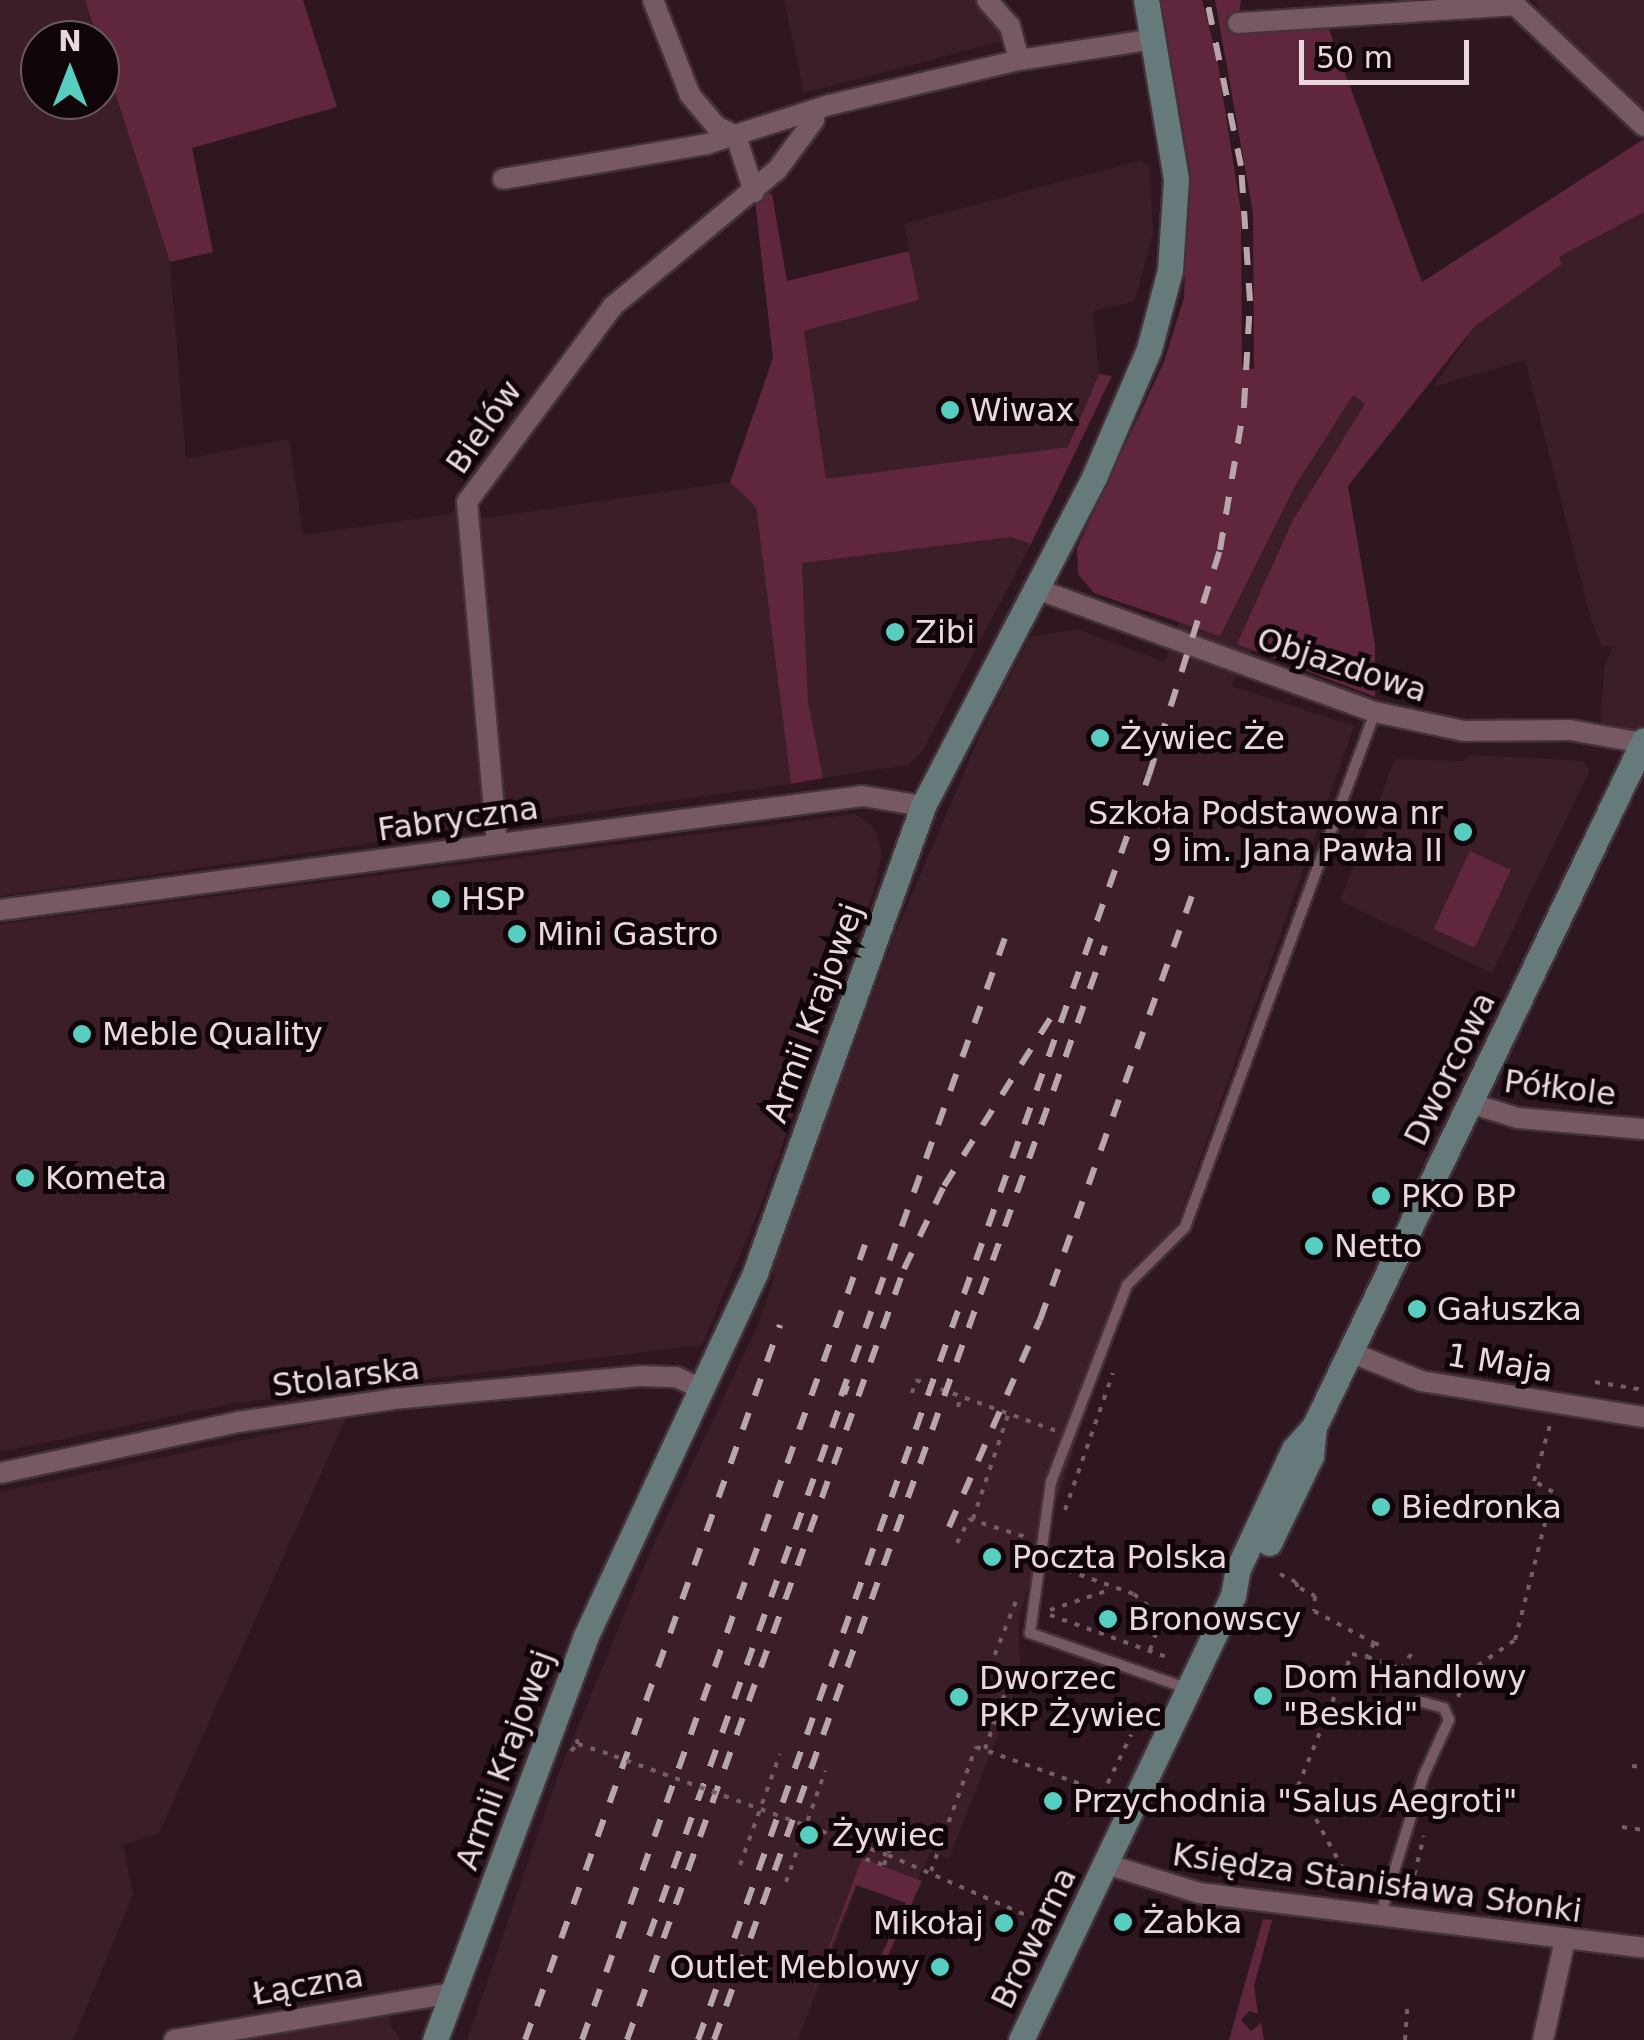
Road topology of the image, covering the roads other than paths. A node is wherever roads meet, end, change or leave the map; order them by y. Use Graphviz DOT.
graph roads {
  1 [pos="653,0"];
  2 [pos="987,0"];
  3 [pos="1146,0"];
  4 [pos="1514,2"];
  5 [pos="1238,23"];
  6 [pos="1155,39"];
  7 [pos="1019,60"];
  8 [pos="814,110"];
  9 [pos="1644,126"];
  10 [pos="736,136"];
  11 [pos="503,179"];
  12 [pos="754,192"];
  13 [pos="1034,588"];
  14 [pos="1375,712"];
  15 [pos="1644,742"];
  16 [pos="923,806"];
  17 [pos="498,844"];
  18 [pos="0,910"];
  19 [pos="1470,1103"];
  20 [pos="1644,1128"];
  21 [pos="1350,1352"];
  22 [pos="702,1389"];
  23 [pos="1644,1416"];
  24 [pos="0,1473"];
  25 [pos="1189,1690"];
  26 [pos="1420,1702"];
  27 [pos="1106,1864"];
  28 [pos="1379,1918"];
  29 [pos="1565,1940"];
  30 [pos="1644,1948"];
  31 [pos="453,1993"];
  32 [pos="174,2040"];
  33 [pos="435,2040"];
  34 [pos="1021,2040"];
  35 [pos="1543,2040"];
  1 -- 10 [label="street"];
  2 -- 7 [label="street"];
  3 -- 6 [label="street, Armii Krajowej"];
  4 -- 5 [label="street"];
  4 -- 9 [label="street"];
  6 -- 7 [label="street"];
  6 -- 13 [label="street, Armii Krajowej"];
  7 -- 8 [label="street"];
  8 -- 10 [label="street"];
  8 -- 12 [label="street, Bielów"];
  10 -- 11 [label="street"];
  10 -- 12 [label="street"];
  12 -- 17 [label="street, Bielów"];
  13 -- 14 [label="street, Objazdowa"];
  13 -- 16 [label="street, Armii Krajowej"];
  14 -- 15 [label="street, Objazdowa"];
  14 -- 25 [label="lane"];
  15 -- 19 [label="street, Dworcowa"];
  16 -- 17 [label="street, Fabryczna"];
  16 -- 22 [label="street, Armii Krajowej"];
  17 -- 18 [label="street, Fabryczna"];
  19 -- 20 [label="street, Półkole"];
  19 -- 21 [label="street, Dworcowa"];
  21 -- 23 [label="street, 1 Maja"];
  21 -- 25 [label="street, Dworcowa"];
  22 -- 24 [label="street, Stolarska"];
  22 -- 31 [label="street, Armii Krajowej"];
  25 -- 27 [label="street, Dworcowa"];
  26 -- 28 [label="lane"];
  27 -- 28 [label="street, Księdza Stanisława Słonki"];
  27 -- 34 [label="street, Browarna"];
  28 -- 29 [label="street, Księdza Stanisława Słonki"];
  29 -- 30 [label="street, Księdza Stanisława Słonki"];
  29 -- 35 [label="street"];
  31 -- 32 [label="street, Łączna"];
  31 -- 33 [label="street, Armii Krajowej"];
}
